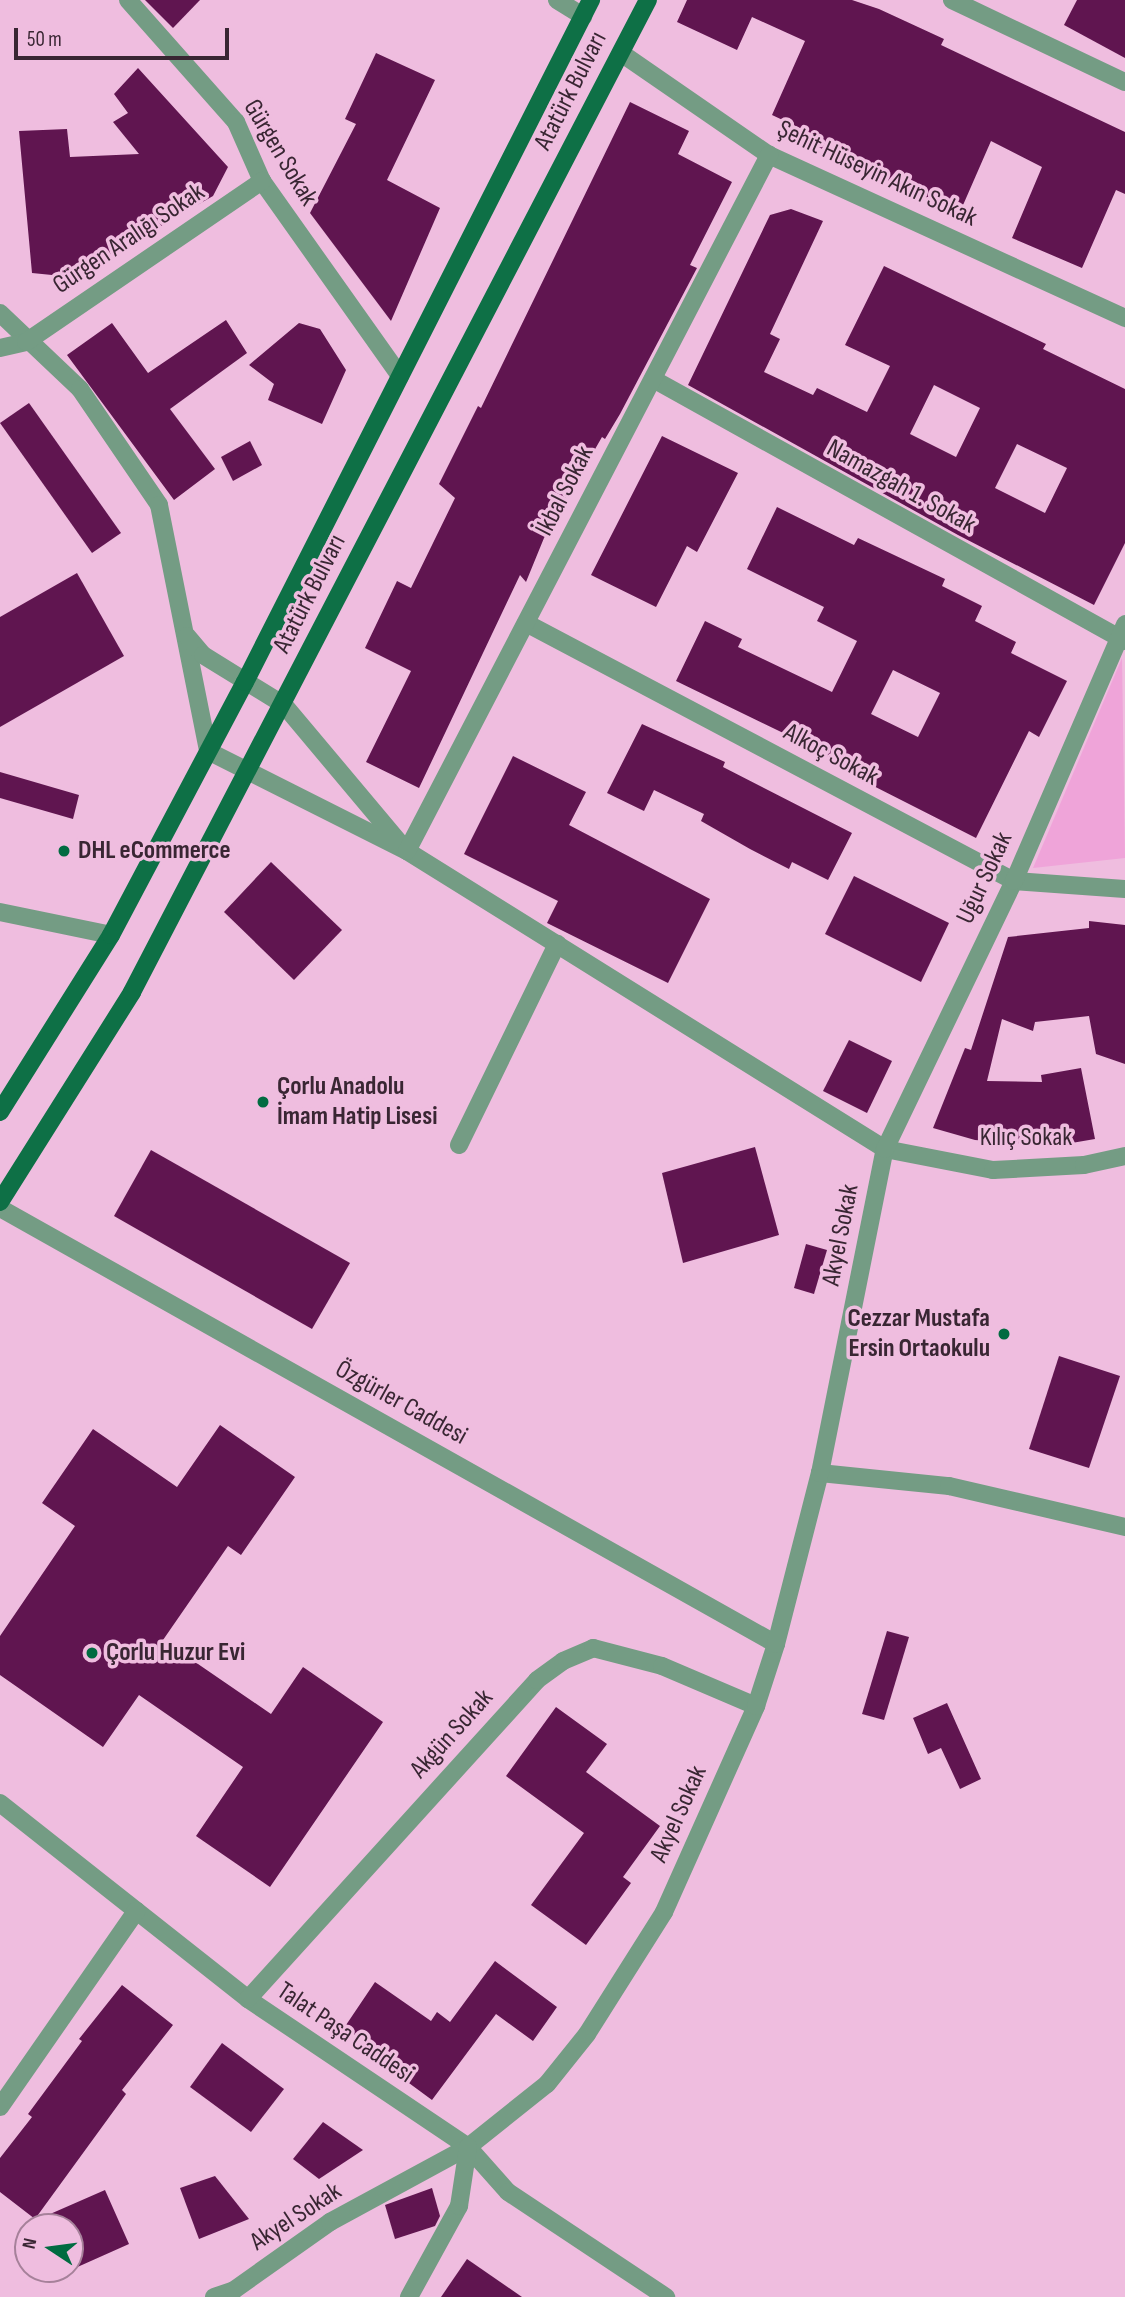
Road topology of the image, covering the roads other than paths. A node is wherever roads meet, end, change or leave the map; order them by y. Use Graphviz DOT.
graph roads {
  1 [pos="128,0"];
  2 [pos="557,0"];
  3 [pos="648,0"];
  4 [pos="952,0"];
  5 [pos="587,8"];
  6 [pos="621,53"];
  7 [pos="1125,82"];
  8 [pos="769,155"];
  9 [pos="262,181"];
  10 [pos="0,313"];
  11 [pos="1125,318"];
  12 [pos="26,342"];
  13 [pos="0,348"];
  14 [pos="400,376"];
  15 [pos="653,379"];
  16 [pos="526,623"];
  17 [pos="185,634"];
  18 [pos="1123,635"];
  19 [pos="245,682"];
  20 [pos="284,705"];
  21 [pos="208,751"];
  22 [pos="248,771"];
  23 [pos="407,852"];
  24 [pos="1014,881"];
  25 [pos="1125,889"];
  26 [pos="0,912"];
  27 [pos="111,936"];
  28 [pos="557,944"];
  29 [pos="0,1112"];
  30 [pos="459,1145"];
  31 [pos="885,1149"];
  32 [pos="1125,1156"];
  33 [pos="0,1202"];
  34 [pos="0,1208"];
  35 [pos="820,1473"];
  36 [pos="1125,1527"];
  37 [pos="776,1644"];
  38 [pos="756,1706"];
  39 [pos="0,1803"];
  40 [pos="136,1911"];
  41 [pos="248,1999"];
  42 [pos="0,2108"];
  43 [pos="468,2147"];
  44 [pos="214,2297"];
  45 [pos="409,2297"];
  46 [pos="666,2297"];
  1 -- 9 [label="street, Gürgen Sokak"];
  2 -- 5 [label="street"];
  3 -- 6 [label="main road, Atatürk Bulvarı"];
  4 -- 7 [label="street"];
  5 -- 14 [label="main road, Atatürk Bulvarı"];
  6 -- 8 [label="street, Şehit Hüseyin Akın Sokak"];
  6 -- 20 [label="main road, Atatürk Bulvarı"];
  8 -- 11 [label="street, Şehit Hüseyin Akın Sokak"];
  8 -- 15 [label="street, İkbal Sokak"];
  9 -- 12 [label="street, Gürgen Aralığı Sokak"];
  9 -- 14 [label="street, Gürgen Sokak"];
  10 -- 12 [label="street"];
  12 -- 13 [label="street"];
  12 -- 17 [label="street"];
  14 -- 19 [label="main road, Atatürk Bulvarı"];
  15 -- 16 [label="street, İkbal Sokak"];
  15 -- 18 [label="street, Namazgah 1. Sokak"];
  16 -- 23 [label="street, İkbal Sokak"];
  16 -- 24 [label="street, Alkoç Sokak"];
  17 -- 19 [label="street"];
  17 -- 21 [label="street"];
  18 -- 24 [label="street, Uğur Sokak"];
  19 -- 20 [label="street"];
  19 -- 21 [label="main road, Atatürk Bulvarı"];
  20 -- 22 [label="main road, Atatürk Bulvarı"];
  20 -- 23 [label="street"];
  21 -- 22 [label="street"];
  21 -- 27 [label="main road, Atatürk Bulvarı"];
  22 -- 23 [label="street"];
  22 -- 33 [label="main road, Atatürk Bulvarı"];
  23 -- 28 [label="street"];
  24 -- 25 [label="street, Alkoç Sokak"];
  24 -- 31 [label="street, Uğur Sokak"];
  26 -- 27 [label="street"];
  27 -- 29 [label="main road, Atatürk Bulvarı"];
  28 -- 30 [label="street"];
  28 -- 31 [label="street"];
  31 -- 32 [label="street, Kılıç Sokak"];
  31 -- 35 [label="street, Akyel Sokak"];
  34 -- 37 [label="street, Özgürler Caddesi"];
  35 -- 36 [label="street"];
  35 -- 37 [label="street, Akyel Sokak"];
  37 -- 38 [label="street, Akyel Sokak"];
  38 -- 41 [label="street, Akgün Sokak"];
  38 -- 43 [label="street, Akyel Sokak"];
  39 -- 40 [label="street, Talat Paşa Caddesi"];
  40 -- 41 [label="street, Talat Paşa Caddesi"];
  40 -- 42 [label="street"];
  41 -- 43 [label="street, Talat Paşa Caddesi"];
  43 -- 44 [label="street, Akyel Sokak"];
  43 -- 45 [label="street"];
  43 -- 46 [label="street, Talat Paşa Caddesi"];
}
